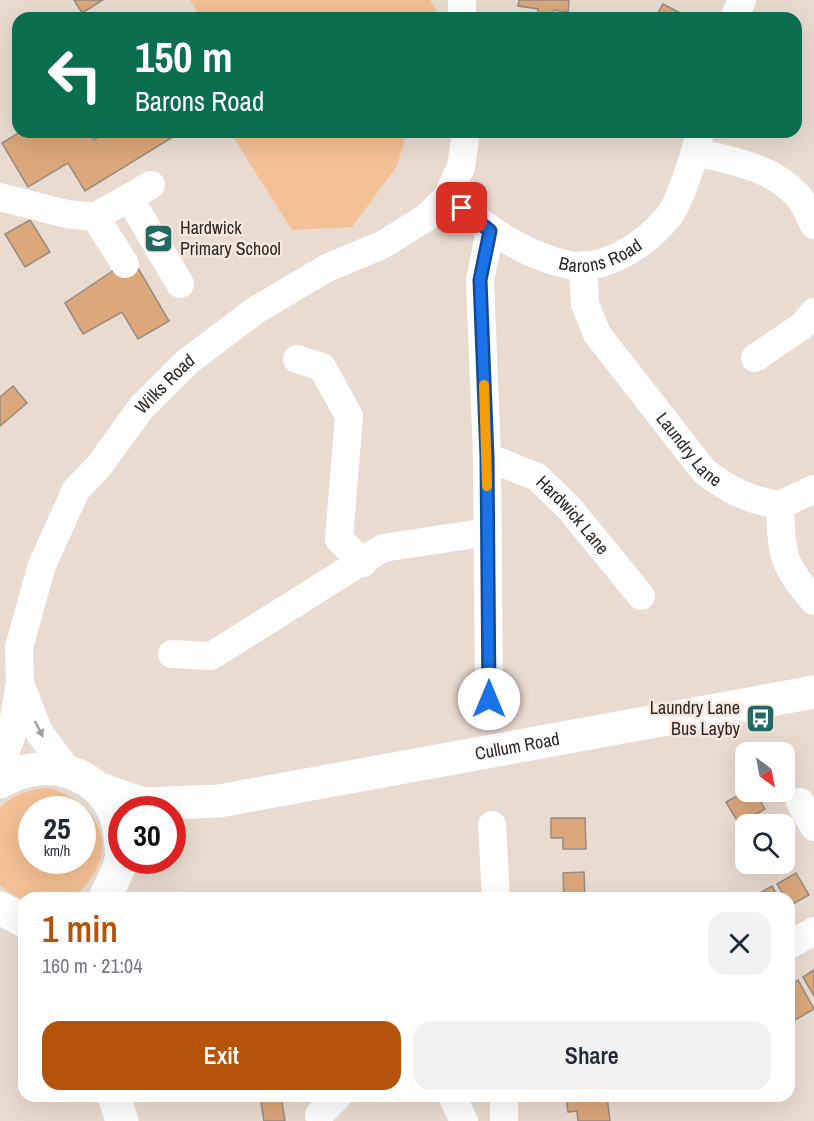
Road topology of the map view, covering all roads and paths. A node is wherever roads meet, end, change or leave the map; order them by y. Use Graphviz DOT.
graph roads {
  1 [pos="465,138"];
  2 [pos="698,142"];
  3 [pos="447,196"];
  4 [pos="0,197"];
  5 [pos="95,217"];
  6 [pos="814,225"];
  7 [pos="490,231"];
  8 [pos="125,264"];
  9 [pos="583,265"];
  10 [pos="180,284"];
  11 [pos="814,312"];
  12 [pos="755,358"];
  13 [pos="297,359"];
  14 [pos="487,457"];
  15 [pos="814,489"];
  16 [pos="780,506"];
  17 [pos="488,531"];
  18 [pos="363,563"];
  19 [pos="642,596"];
  20 [pos="814,601"];
  21 [pos="172,654"];
  22 [pos="20,683"];
  23 [pos="814,692"];
  24 [pos="489,699"];
  25 [pos="0,766"];
  26 [pos="68,770"];
  27 [pos="0,782"];
  28 [pos="98,788"];
  29 [pos="219,801"];
  30 [pos="800,802"];
  31 [pos="108,804"];
  32 [pos="186,815"];
  33 [pos="492,825"];
  34 [pos="814,827"];
  35 [pos="114,874"];
  36 [pos="106,892"];
  37 [pos="496,892"];
  38 [pos="814,931"];
  39 [pos="795,942"];
  40 [pos="455,1102"];
  41 [pos="504,1102"];
  42 [pos="464,1121"];
  43 [pos="504,1121"];
  1 -- 3 [label="street"];
  2 -- 6 [label="street"];
  2 -- 9 [label="street, Barons Road"];
  3 -- 7 [label="street, Barons Road"];
  3 -- 22 [label="street, Wilks Road"];
  4 -- 5 [label="street"];
  5 -- 8 [label="street"];
  5 -- 10 [label="street"];
  7 -- 9 [label="street, Barons Road"];
  7 -- 14 [label="street"];
  9 -- 16 [label="street, Laundry Lane"];
  11 -- 12 [label="street"];
  13 -- 18 [label="street"];
  14 -- 17 [label="street"];
  14 -- 19 [label="street, Hardwick Lane"];
  15 -- 16 [label="street"];
  16 -- 20 [label="street"];
  17 -- 18 [label="street"];
  17 -- 24 [label="street"];
  18 -- 21 [label="street"];
  22 -- 25 [label="street, Wilks Road"];
  22 -- 26 [label="street, Wilks Road, one-way"];
  23 -- 29 [label="main road, Cullum Road"];
  26 -- 27 [label="main road"];
  26 -- 28 [label="main road, Cullum Road"];
  28 -- 29 [label="main road, Cullum Road"];
  28 -- 31 [label="main road"];
  29 -- 32 [label="main road, Cullum Road"];
  30 -- 34 [label="street"];
  33 -- 37 [label="street"];
  35 -- 36 [label="main road"];
  38 -- 39 [label="street"];
  40 -- 42 [label="street"];
  41 -- 43 [label="street"];
}
